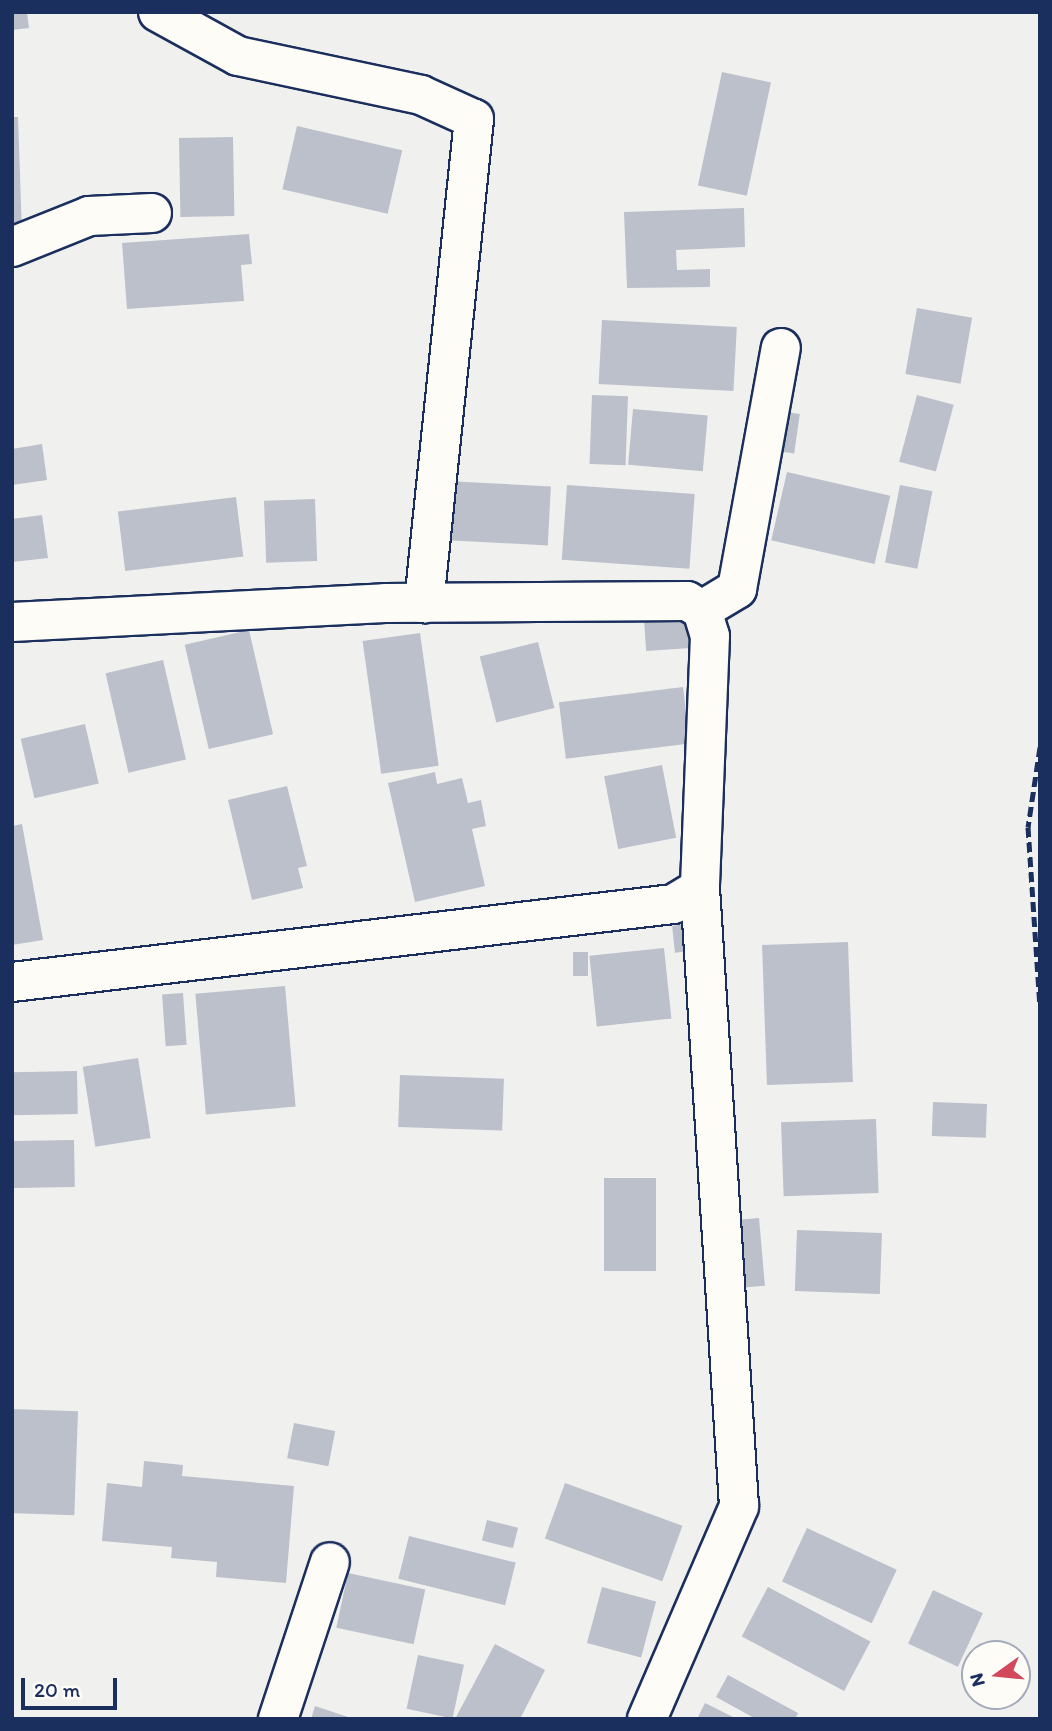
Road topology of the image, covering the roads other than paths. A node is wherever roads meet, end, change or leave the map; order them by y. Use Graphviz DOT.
graph roads {
  1 [pos="158,12"];
  2 [pos="152,213"];
  3 [pos="12,247"];
  4 [pos="781,348"];
  5 [pos="424,603"];
  6 [pos="702,610"];
  7 [pos="12,622"];
  8 [pos="700,888"];
  9 [pos="12,982"];
  10 [pos="330,1562"];
  11 [pos="278,1719"];
  12 [pos="647,1719"];
  1 -- 5 [label="street"];
  2 -- 3 [label="street"];
  4 -- 6 [label="street"];
  5 -- 6 [label="street"];
  5 -- 7 [label="street"];
  6 -- 8 [label="street"];
  8 -- 9 [label="street"];
  8 -- 12 [label="street"];
  10 -- 11 [label="street"];
}
